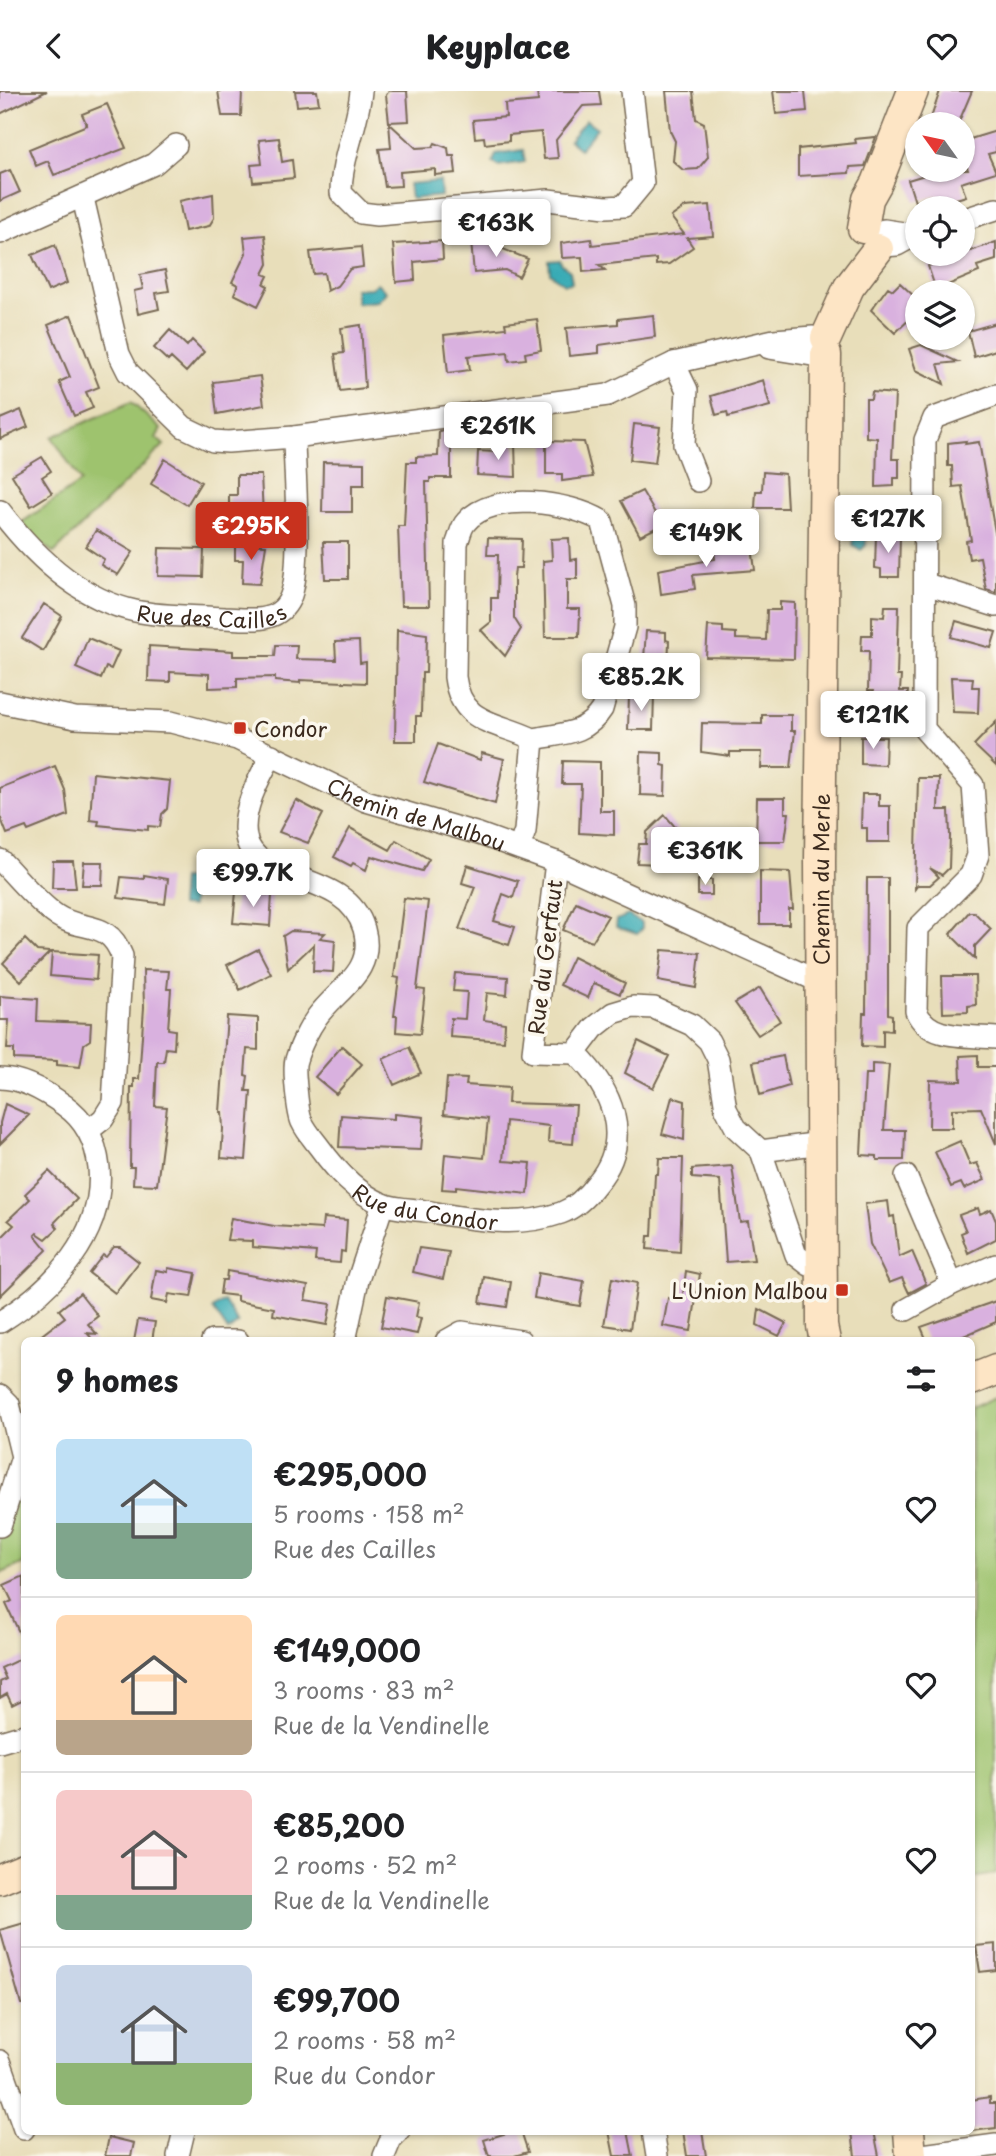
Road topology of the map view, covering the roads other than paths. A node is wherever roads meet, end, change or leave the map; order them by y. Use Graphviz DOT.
graph roads {
  1 [pos="361,91"];
  2 [pos="632,91"];
  3 [pos="914,91"];
  4 [pos="176,145"];
  5 [pos="83,198"];
  6 [pos="996,209"];
  7 [pos="975,216"];
  8 [pos="0,233"];
  9 [pos="875,236"];
  10 [pos="905,241"];
  11 [pos="818,346"];
  12 [pos="674,363"];
  13 [pos="996,395"];
  14 [pos="293,437"];
  15 [pos="698,481"];
  16 [pos="0,511"];
  17 [pos="926,584"];
  18 [pos="996,607"];
  19 [pos="0,702"];
  20 [pos="533,739"];
  21 [pos="272,755"];
  22 [pos="519,848"];
  23 [pos="0,860"];
  24 [pos="556,862"];
  25 [pos="819,979"];
  26 [pos="996,1038"];
  27 [pos="575,1053"];
  28 [pos="0,1078"];
  29 [pos="89,1130"];
  30 [pos="821,1143"];
  31 [pos="761,1151"];
  32 [pos="906,1176"];
  33 [pos="383,1204"];
  34 [pos="996,1265"];
  35 [pos="822,1266"];
  36 [pos="952,1284"];
  37 [pos="906,1310"];
  38 [pos="0,1322"];
  39 [pos="822,1336"];
  40 [pos="346,1337"];
  41 [pos="453,1337"];
  42 [pos="486,1337"];
  43 [pos="996,1370"];
  44 [pos="975,1378"];
  45 [pos="0,1395"];
  46 [pos="21,1453"];
  47 [pos="21,1460"];
  48 [pos="0,1526"];
  49 [pos="21,1736"];
  50 [pos="0,1742"];
  51 [pos="21,1870"];
  52 [pos="0,1879"];
  53 [pos="10,2067"];
  54 [pos="21,2116"];
  55 [pos="183,2135"];
  56 [pos="395,2135"];
  57 [pos="654,2135"];
  58 [pos="910,2135"];
  59 [pos="989,2149"];
  60 [pos="178,2156"];
  61 [pos="384,2156"];
  62 [pos="657,2156"];
  63 [pos="913,2156"];
  1 -- 2 [label="street"];
  3 -- 9 [label="street"];
  4 -- 5 [label="street"];
  5 -- 8 [label="street"];
  5 -- 14 [label="street"];
  6 -- 7 [label="street"];
  9 -- 10 [label="street"];
  9 -- 11 [label="street"];
  11 -- 12 [label="street"];
  11 -- 25 [label="street, Chemin du Merle"];
  12 -- 14 [label="street"];
  12 -- 15 [label="street"];
  13 -- 17 [label="street"];
  14 -- 16 [label="street, Rue des Cailles"];
  17 -- 18 [label="street"];
  17 -- 26 [label="street"];
  19 -- 21 [label="street, Chemin de Malbou"];
  20 -- 20 [label="street"];
  20 -- 22 [label="street"];
  21 -- 22 [label="street, Chemin de Malbou"];
  21 -- 33 [label="street, Rue du Condor"];
  22 -- 24 [label="street, Chemin de Malbou"];
  23 -- 29 [label="street"];
  24 -- 25 [label="street, Chemin de Malbou"];
  24 -- 27 [label="street, Rue du Gerfaut"];
  25 -- 30 [label="street, Chemin du Merle"];
  27 -- 31 [label="street"];
  27 -- 33 [label="street, Rue du Condor"];
  28 -- 29 [label="street"];
  29 -- 38 [label="street"];
  30 -- 31 [label="street"];
  30 -- 35 [label="street, Chemin du Merle"];
  31 -- 35 [label="street"];
  32 -- 36 [label="street"];
  33 -- 40 [label="street"];
  34 -- 36 [label="street"];
  35 -- 39 [label="street, Chemin du Merle"];
  36 -- 37 [label="street"];
  41 -- 42 [label="street"];
  43 -- 44 [label="street"];
  45 -- 46 [label="street"];
  47 -- 48 [label="street"];
  49 -- 50 [label="street"];
  51 -- 52 [label="street"];
  53 -- 54 [label="street"];
  55 -- 60 [label="street"];
  56 -- 61 [label="street"];
  57 -- 62 [label="street"];
  58 -- 63 [label="street"];
  59 -- 63 [label="street"];
}
